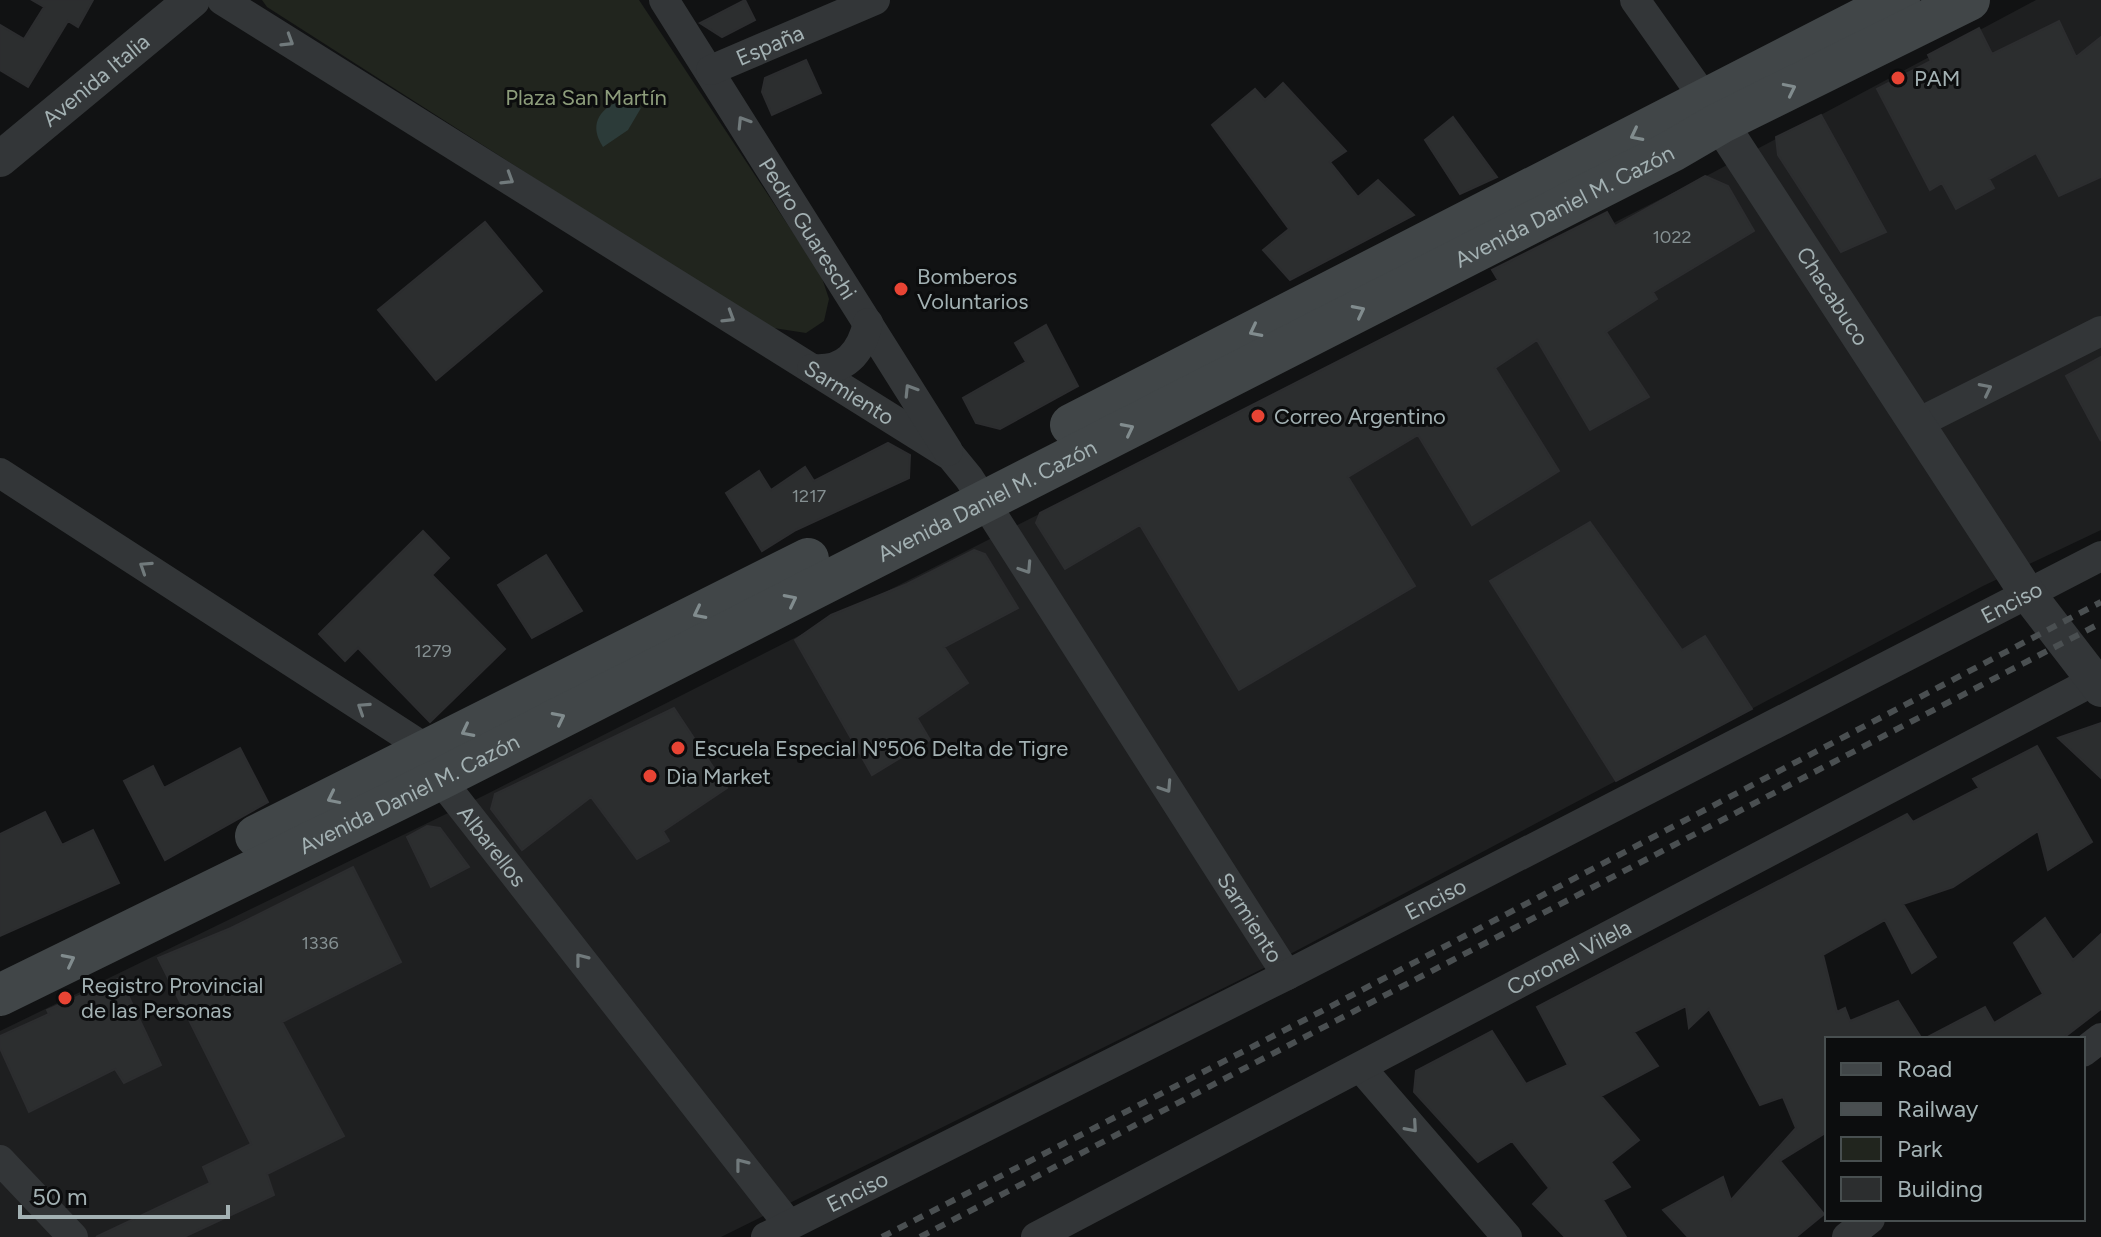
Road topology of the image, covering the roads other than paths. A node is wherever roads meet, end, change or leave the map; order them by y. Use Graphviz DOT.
graph roads {
  1 [pos="192,0"];
  2 [pos="222,0"];
  3 [pos="664,0"];
  4 [pos="875,0"];
  5 [pos="1635,0"];
  6 [pos="1899,0"];
  7 [pos="1969,0"];
  8 [pos="711,70"];
  9 [pos="1712,111"];
  10 [pos="0,159"];
  11 [pos="868,323"];
  12 [pos="2101,331"];
  13 [pos="812,369"];
  14 [pos="1916,424"];
  15 [pos="0,473"];
  16 [pos="968,479"];
  17 [pos="2101,556"];
  18 [pos="2027,593"];
  19 [pos="2098,682"];
  20 [pos="434,765"];
  21 [pos="0,964"];
  22 [pos="1287,975"];
  23 [pos="0,995"];
  24 [pos="2101,1038"];
  25 [pos="2085,1050"];
  26 [pos="1361,1068"];
  27 [pos="0,1160"];
  28 [pos="1867,1221"];
  29 [pos="777,1231"];
  30 [pos="73,1237"];
  31 [pos="1036,1237"];
  32 [pos="1507,1237"];
  33 [pos="1847,1237"];
  1 -- 10 [label="street, Avenida Italia"];
  2 -- 13 [label="street, Sarmiento, one-way"];
  3 -- 8 [label="street, Pedro Guareschi"];
  4 -- 8 [label="street, España"];
  5 -- 9 [label="street, Chacabuco"];
  6 -- 9 [label="main road, Avenida Daniel M. Cazón"];
  9 -- 7 [label="main road, Avenida Daniel M. Cazón, one-way"];
  11 -- 8 [label="street, Pedro Guareschi, one-way"];
  9 -- 14 [label="street, Chacabuco"];
  9 -- 16 [label="main road, Avenida Daniel M. Cazón"];
  11 -- 13 [label="street"];
  16 -- 11 [label="street, Pedro Guareschi, one-way"];
  14 -- 12 [label="street, one-way"];
  13 -- 16 [label="street, Sarmiento"];
  14 -- 18 [label="street, Chacabuco"];
  20 -- 15 [label="street, Albarellos, one-way"];
  16 -- 20 [label="main road, Avenida Daniel M. Cazón"];
  16 -- 22 [label="street, Sarmiento, one-way"];
  17 -- 18 [label="street, Enciso"];
  18 -- 19 [label="street, Chacabuco"];
  18 -- 22 [label="street, Enciso"];
  19 -- 26 [label="street, Coronel Vilela"];
  20 -- 21 [label="main road, Avenida Daniel M. Cazón, one-way"];
  23 -- 20 [label="main road, Avenida Daniel M. Cazón, one-way"];
  29 -- 20 [label="street, Albarellos, one-way"];
  22 -- 29 [label="street, Enciso"];
  24 -- 25 [label="street"];
  26 -- 31 [label="street, Coronel Vilela"];
  26 -- 32 [label="street, one-way"];
  27 -- 30 [label="street"];
  28 -- 33 [label="street"];
}
